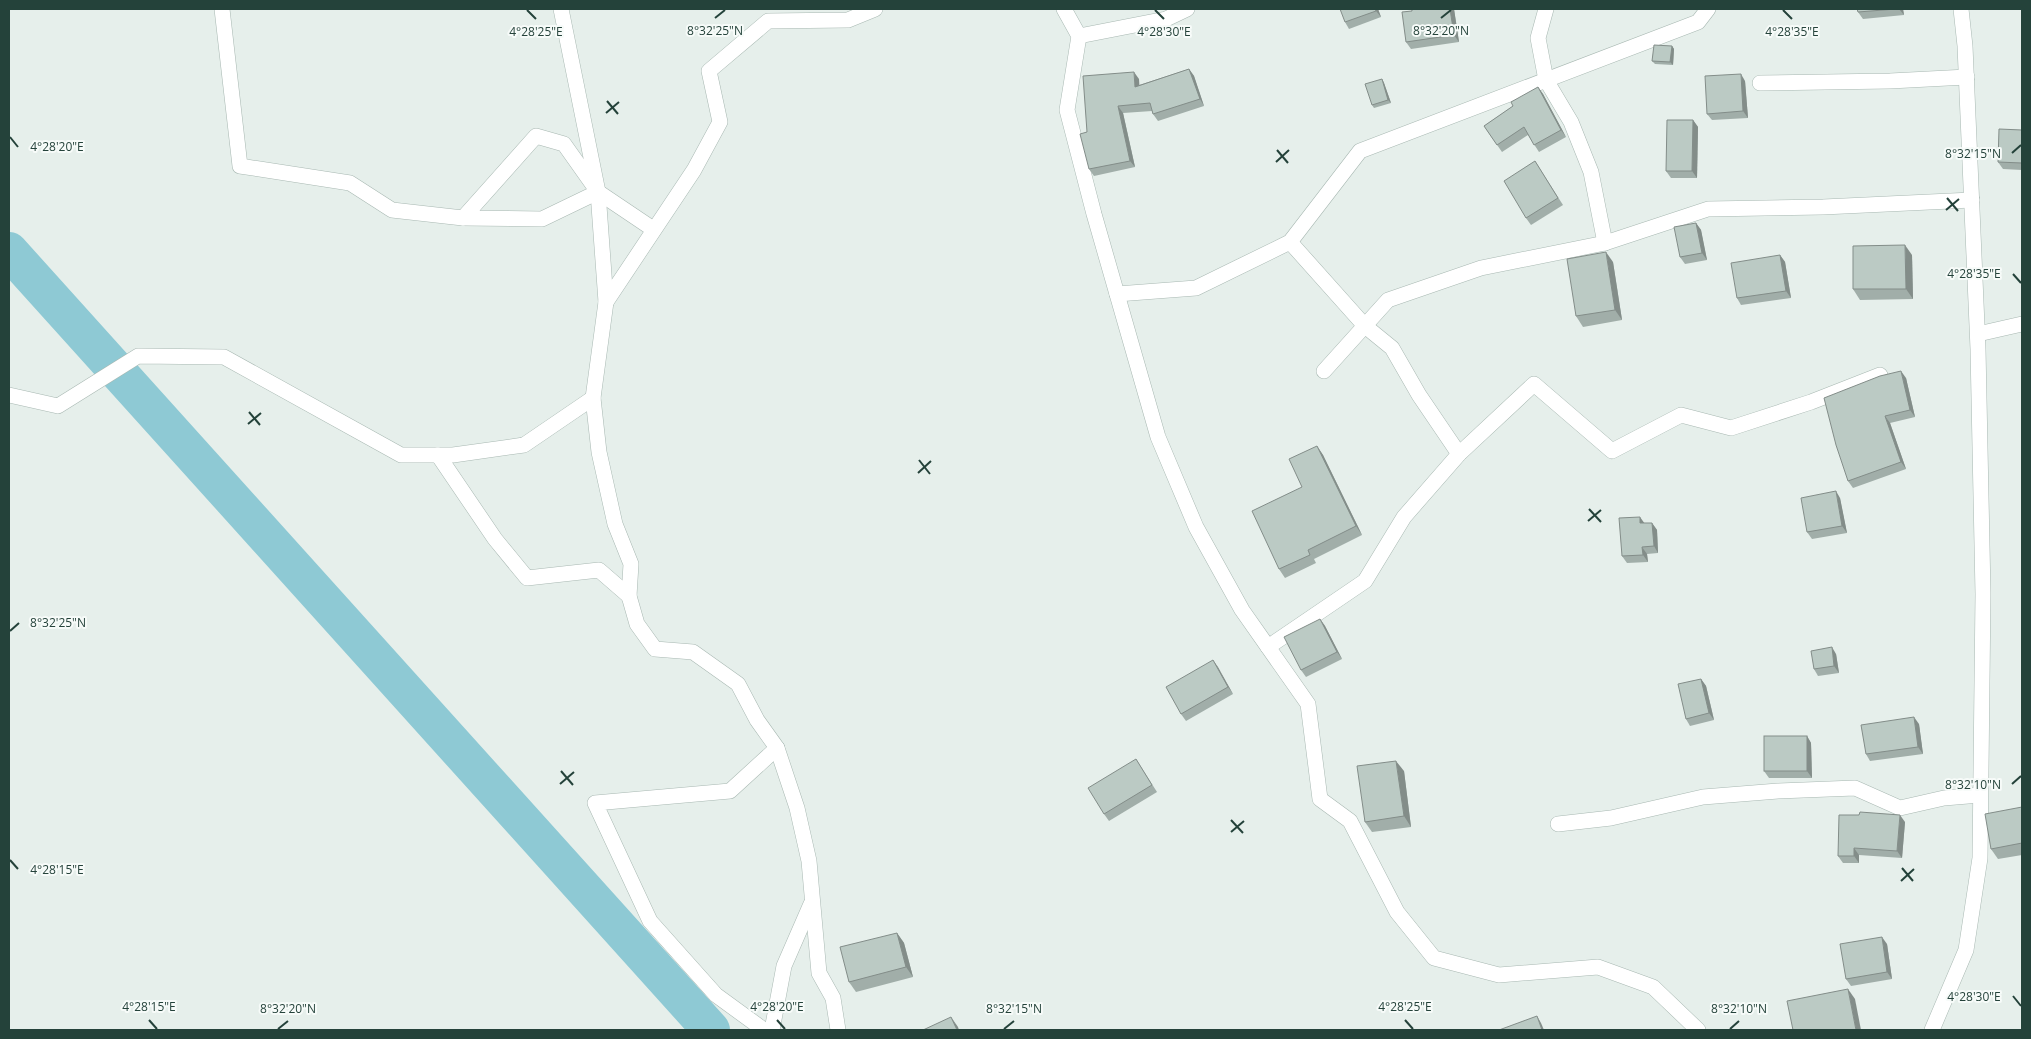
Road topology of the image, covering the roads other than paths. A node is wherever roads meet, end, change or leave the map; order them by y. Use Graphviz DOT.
graph roads {
  1 [pos="222,9"];
  2 [pos="562,9"];
  3 [pos="875,9"];
  4 [pos="1064,9"];
  5 [pos="1187,9"];
  6 [pos="1546,9"];
  7 [pos="1708,9"];
  8 [pos="1961,9"];
  9 [pos="1079,36"];
  10 [pos="1967,77"];
  11 [pos="1546,80"];
  12 [pos="1760,83"];
  13 [pos="598,192"];
  14 [pos="1972,200"];
  15 [pos="463,218"];
  16 [pos="654,230"];
  17 [pos="1290,242"];
  18 [pos="1605,243"];
  19 [pos="1117,294"];
  20 [pos="606,302"];
  21 [pos="2022,324"];
  22 [pos="1364,326"];
  23 [pos="1978,334"];
  24 [pos="1324,371"];
  25 [pos="1880,375"];
  26 [pos="9,396"];
  27 [pos="593,398"];
  28 [pos="1459,454"];
  29 [pos="438,455"];
  30 [pos="629,596"];
  31 [pos="1268,647"];
  32 [pos="777,748"];
  33 [pos="1980,794"];
  34 [pos="1558,824"];
  35 [pos="812,901"];
  36 [pos="764,1030"];
  37 [pos="772,1030"];
  38 [pos="838,1030"];
  39 [pos="1698,1030"];
  40 [pos="1932,1030"];
  1 -- 15 [label="street"];
  2 -- 13 [label="street"];
  3 -- 16 [label="street"];
  4 -- 9 [label="street"];
  5 -- 9 [label="street"];
  6 -- 11 [label="street"];
  7 -- 11 [label="street"];
  8 -- 10 [label="street"];
  9 -- 19 [label="street"];
  10 -- 12 [label="street"];
  10 -- 14 [label="street"];
  11 -- 17 [label="street"];
  11 -- 18 [label="street"];
  13 -- 15 [label="street"];
  13 -- 15 [label="street"];
  13 -- 16 [label="street"];
  13 -- 20 [label="street"];
  14 -- 18 [label="street"];
  14 -- 23 [label="street"];
  16 -- 20 [label="street"];
  17 -- 19 [label="street"];
  17 -- 22 [label="street"];
  18 -- 22 [label="street"];
  19 -- 31 [label="street"];
  20 -- 27 [label="street"];
  21 -- 23 [label="street"];
  22 -- 24 [label="street"];
  22 -- 28 [label="street"];
  23 -- 33 [label="street"];
  25 -- 28 [label="street"];
  26 -- 29 [label="street"];
  27 -- 29 [label="street"];
  27 -- 30 [label="street"];
  28 -- 31 [label="street"];
  29 -- 30 [label="street"];
  30 -- 32 [label="street"];
  31 -- 39 [label="street"];
  32 -- 35 [label="street"];
  32 -- 36 [label="street"];
  33 -- 34 [label="street"];
  33 -- 40 [label="street"];
  35 -- 37 [label="street"];
  35 -- 38 [label="street"];
}
